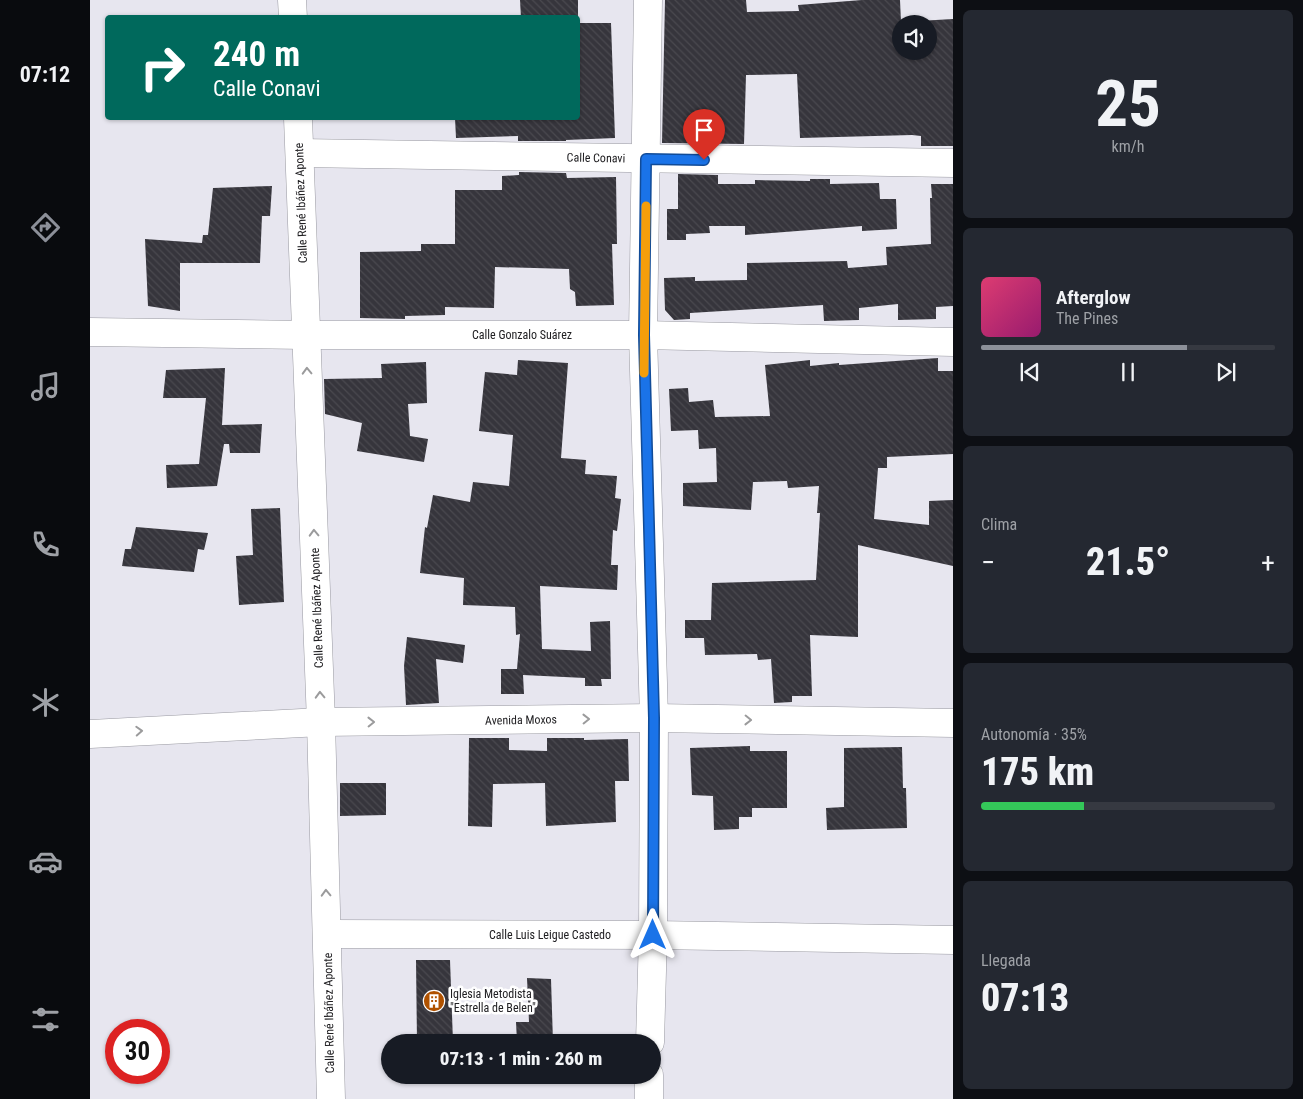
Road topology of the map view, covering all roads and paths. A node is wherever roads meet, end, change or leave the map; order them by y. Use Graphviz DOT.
graph roads {
  1 [pos="292,0"];
  2 [pos="648,0"];
  3 [pos="293,15"];
  4 [pos="298,120"];
  5 [pos="300,153"];
  6 [pos="646,159"];
  7 [pos="953,163"];
  8 [pos="90,332"];
  9 [pos="305,335"];
  10 [pos="644,335"];
  11 [pos="953,342"];
  12 [pos="654,718"];
  13 [pos="321,722"];
  14 [pos="953,723"];
  15 [pos="90,734"];
  16 [pos="328,934"];
  17 [pos="653,935"];
  18 [pos="953,940"];
  19 [pos="650,1034"];
  20 [pos="649,1084"];
  21 [pos="331,1099"];
  22 [pos="649,1099"];
  1 -- 3 [label="street"];
  2 -- 6 [label="street"];
  4 -- 5 [label="street, Calle René Ibáñez Aponte"];
  5 -- 6 [label="street, Calle Conavi"];
  5 -- 9 [label="street, Calle René Ibáñez Aponte"];
  6 -- 7 [label="street, Calle Conavi"];
  6 -- 10 [label="street"];
  8 -- 9 [label="street, Calle Gonzalo Suárez"];
  9 -- 10 [label="street, Calle Gonzalo Suárez"];
  13 -- 9 [label="street, Calle René Ibáñez Aponte, one-way"];
  10 -- 11 [label="street, Calle Gonzalo Suárez"];
  10 -- 12 [label="street"];
  13 -- 12 [label="street, Avenida Moxos, one-way"];
  12 -- 14 [label="street, Avenida Moxos, one-way"];
  12 -- 17 [label="street"];
  15 -- 13 [label="street, Avenida Moxos, one-way"];
  16 -- 13 [label="street, Calle René Ibáñez Aponte, one-way"];
  16 -- 17 [label="street, Calle Luis Leigue Castedo"];
  16 -- 21 [label="street, Calle René Ibáñez Aponte"];
  17 -- 18 [label="street, Calle Luis Leigue Castedo"];
  17 -- 19 [label="street"];
  20 -- 22 [label="street"];
}
